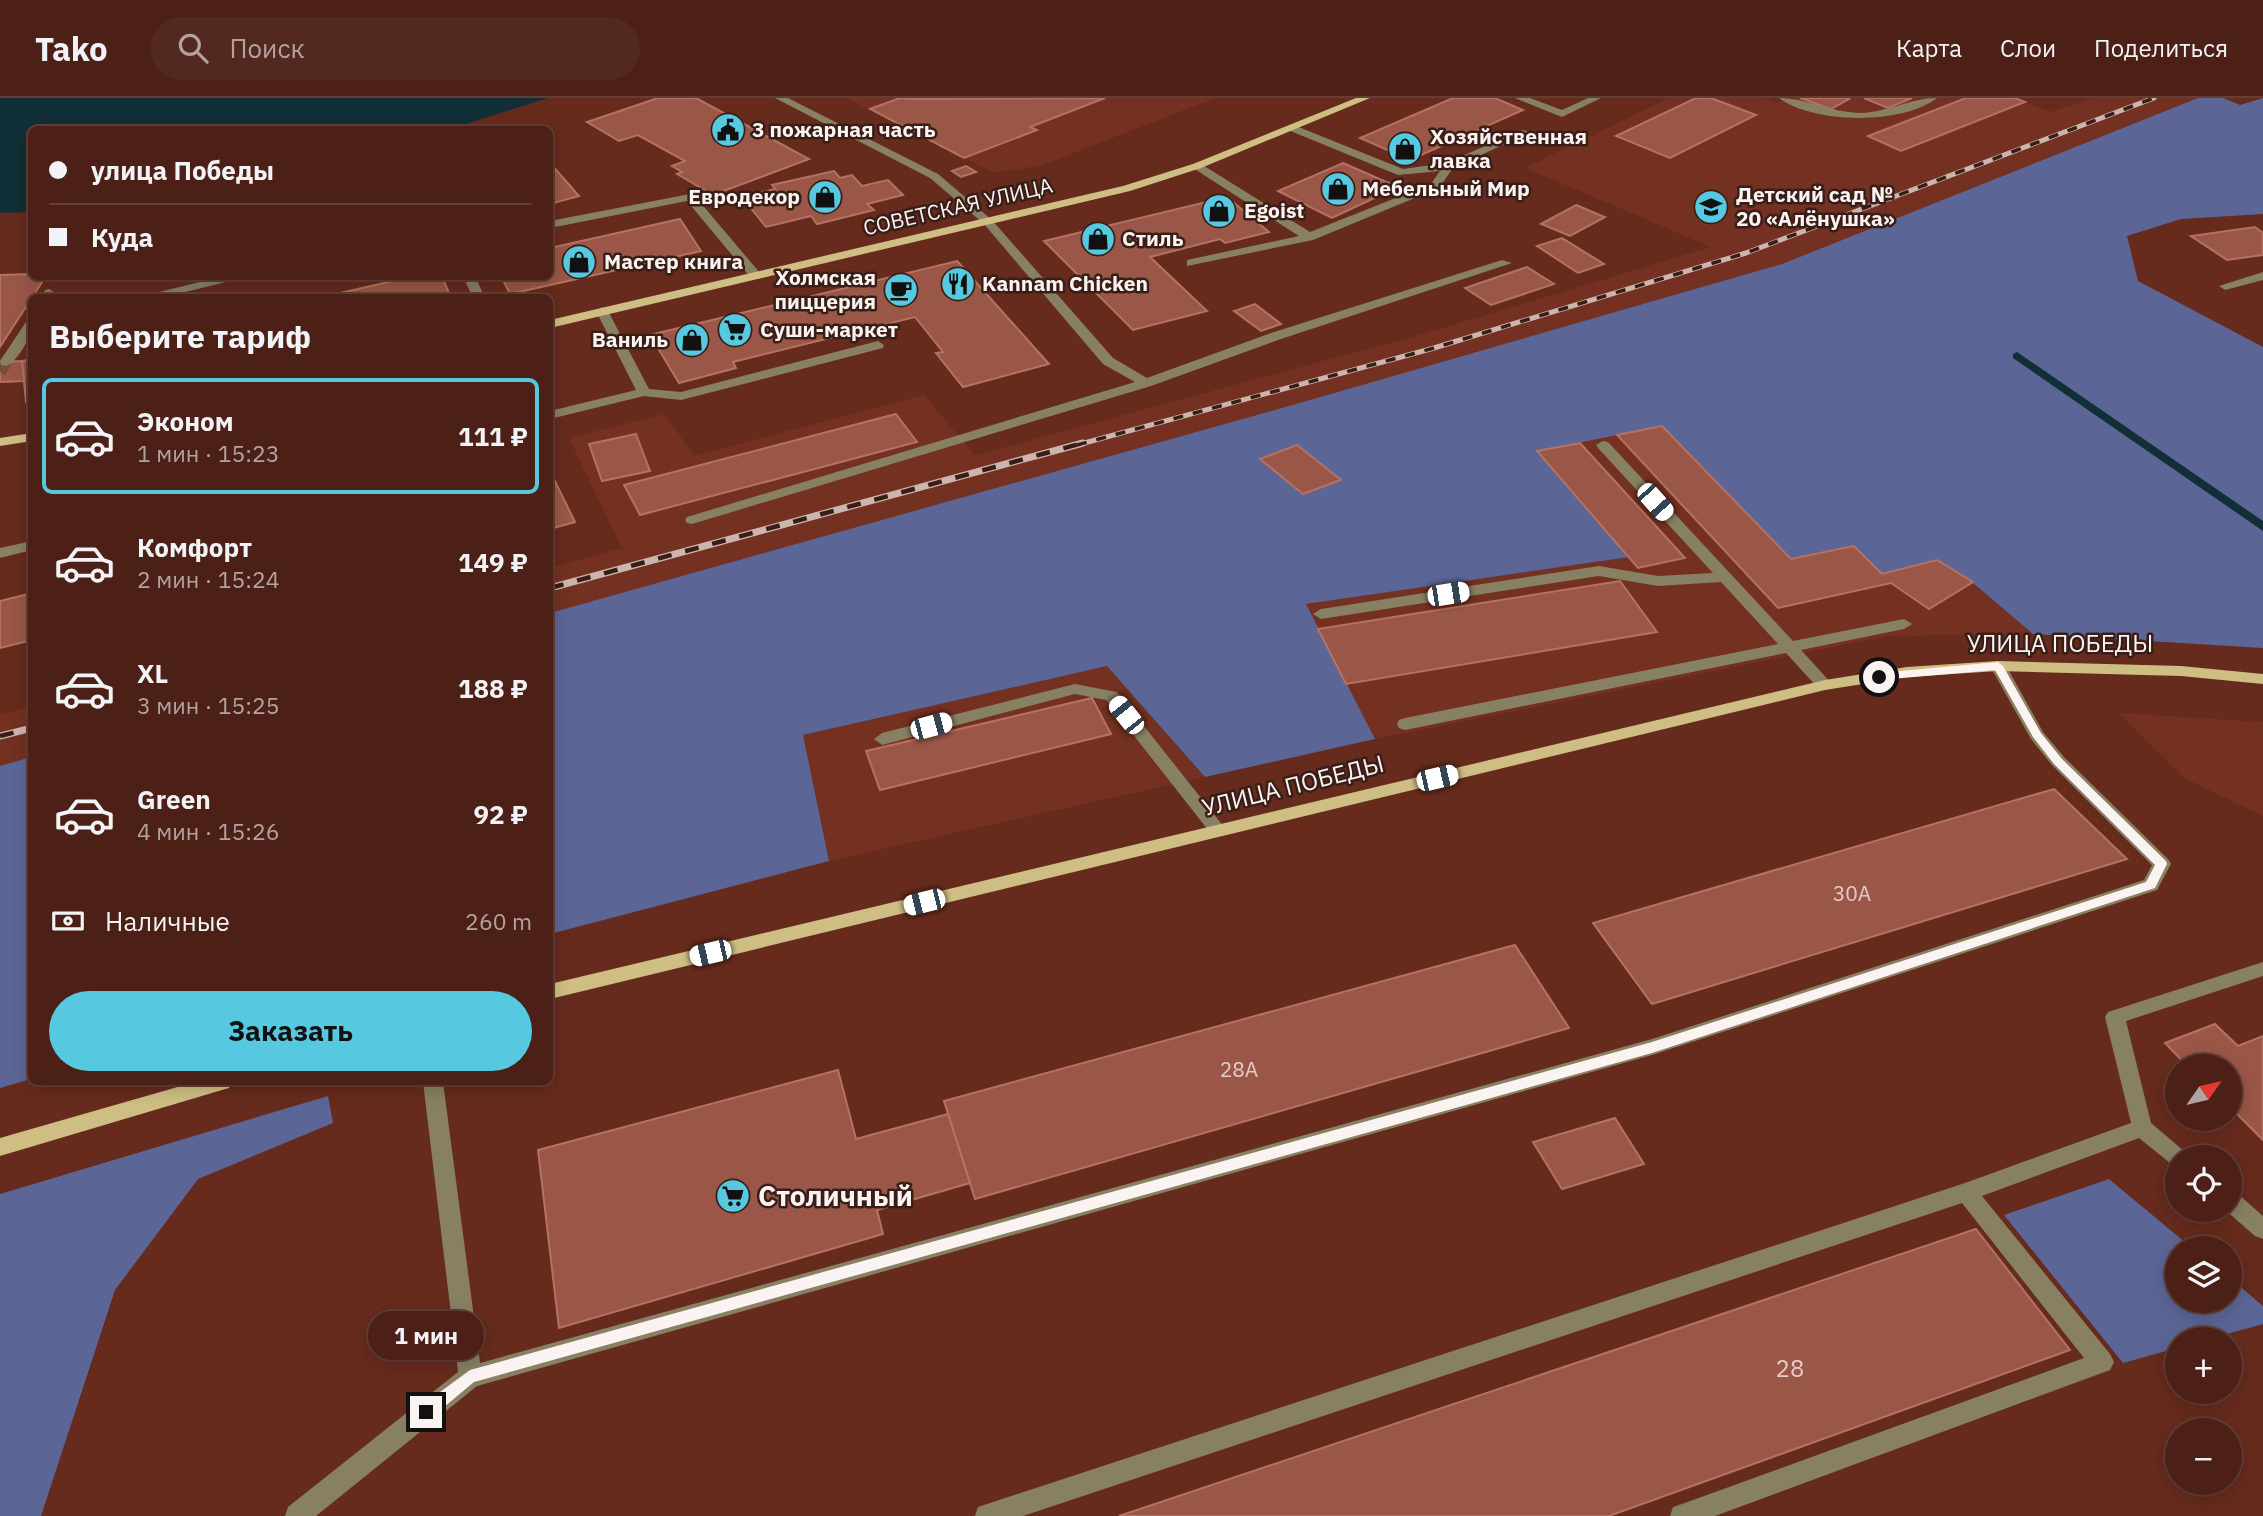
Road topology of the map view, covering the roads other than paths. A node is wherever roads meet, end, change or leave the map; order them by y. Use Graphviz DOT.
graph roads {
  1 [pos="780,98"];
  2 [pos="1365,98"];
  3 [pos="1520,98"];
  4 [pos="1596,98"];
  5 [pos="1784,98"];
  6 [pos="1931,98"];
  7 [pos="1292,128"];
  8 [pos="1526,132"];
  9 [pos="1197,166"];
  10 [pos="1449,166"];
  11 [pos="988,222"];
  12 [pos="553,224"];
  13 [pos="1309,237"];
  14 [pos="1191,263"];
  15 [pos="1506,263"];
  16 [pos="756,276"];
  17 [pos="2263,276"];
  18 [pos="225,280"];
  19 [pos="2225,286"];
  20 [pos="160,294"];
  21 [pos="602,311"];
  22 [pos="553,323"];
  23 [pos="28,328"];
  24 [pos="878,345"];
  25 [pos="6,362"];
  26 [pos="1146,383"];
  27 [pos="644,392"];
  28 [pos="553,414"];
  29 [pos="28,438"];
  30 [pos="0,442"];
  31 [pos="1604,445"];
  32 [pos="692,520"];
  33 [pos="28,546"];
  34 [pos="0,553"];
  35 [pos="1723,577"];
  36 [pos="1321,614"];
  37 [pos="1904,624"];
  38 [pos="1788,647"];
  39 [pos="1998,666"];
  40 [pos="2263,679"];
  41 [pos="1825,685"];
  42 [pos="1405,724"];
  43 [pos="882,739"];
  44 [pos="1218,831"];
  45 [pos="2263,968"];
  46 [pos="553,991"];
  47 [pos="212,1085"];
  48 [pos="433,1085"];
  49 [pos="2142,1128"];
  50 [pos="0,1146"];
  51 [pos="2165,1147"];
  52 [pos="1966,1192"];
  53 [pos="2242,1211"];
  54 [pos="2263,1228"];
  55 [pos="470,1377"];
  56 [pos="297,1516"];
  57 [pos="987,1516"];
  58 [pos="1682,1516"];
  1 -- 11 [label="street"];
  2 -- 7 [label="main road, СОВЕТСКАЯ УЛИЦА"];
  3 -- 4 [label="street"];
  5 -- 6 [label="street"];
  7 -- 9 [label="main road, СОВЕТСКАЯ УЛИЦА"];
  7 -- 10 [label="street"];
  8 -- 10 [label="street"];
  9 -- 11 [label="main road, СОВЕТСКАЯ УЛИЦА"];
  9 -- 13 [label="street"];
  10 -- 13 [label="street"];
  11 -- 16 [label="main road, СОВЕТСКАЯ УЛИЦА"];
  11 -- 26 [label="street"];
  12 -- 16 [label="street"];
  13 -- 14 [label="street"];
  15 -- 26 [label="street"];
  16 -- 21 [label="main road, СОВЕТСКАЯ УЛИЦА"];
  17 -- 19 [label="street"];
  18 -- 20 [label="street"];
  21 -- 22 [label="main road, СОВЕТСКАЯ УЛИЦА"];
  21 -- 27 [label="street"];
  23 -- 25 [label="street"];
  24 -- 27 [label="street"];
  26 -- 32 [label="street"];
  27 -- 28 [label="street"];
  29 -- 30 [label="main road"];
  31 -- 35 [label="street"];
  33 -- 34 [label="street"];
  35 -- 36 [label="street"];
  35 -- 38 [label="street"];
  37 -- 38 [label="street"];
  38 -- 41 [label="street"];
  38 -- 42 [label="street"];
  39 -- 40 [label="main road, УЛИЦА ПОБЕДЫ"];
  39 -- 41 [label="main road, УЛИЦА ПОБЕДЫ"];
  39 -- 55 [label="street"];
  41 -- 44 [label="main road, УЛИЦА ПОБЕДЫ"];
  43 -- 44 [label="street"];
  44 -- 46 [label="main road, УЛИЦА ПОБЕДЫ"];
  45 -- 49 [label="street"];
  47 -- 50 [label="main road"];
  48 -- 55 [label="street"];
  49 -- 51 [label="street"];
  49 -- 52 [label="street"];
  52 -- 57 [label="street"];
  52 -- 58 [label="street"];
  53 -- 54 [label="street"];
  55 -- 56 [label="street"];
}
